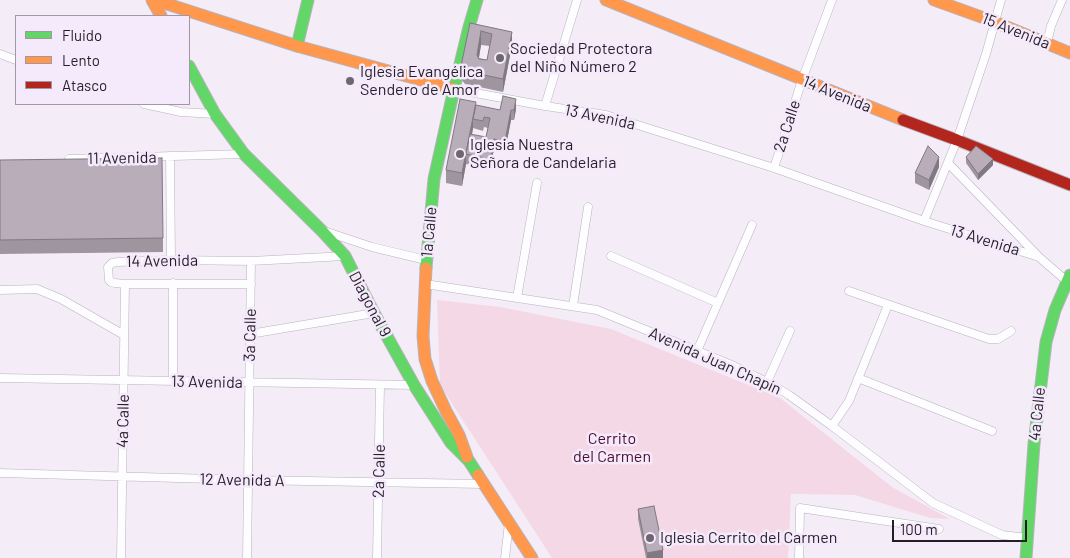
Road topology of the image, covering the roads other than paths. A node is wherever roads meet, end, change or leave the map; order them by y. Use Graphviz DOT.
graph roads {
  1 [pos="153,0"];
  2 [pos="308,0"];
  3 [pos="477,0"];
  4 [pos="576,0"];
  5 [pos="606,0"];
  6 [pos="832,0"];
  7 [pos="934,0"];
  8 [pos="1001,0"];
  9 [pos="1062,0"];
  10 [pos="181,8"];
  11 [pos="160,15"];
  12 [pos="172,15"];
  13 [pos="995,22"];
  14 [pos="1047,43"];
  15 [pos="297,46"];
  16 [pos="1070,53"];
  17 [pos="0,54"];
  18 [pos="15,60"];
  19 [pos="190,68"];
  20 [pos="802,80"];
  21 [pos="454,89"];
  22 [pos="149,105"];
  23 [pos="545,106"];
  24 [pos="215,114"];
  25 [pos="957,140"];
  26 [pos="244,154"];
  27 [pos="170,156"];
  28 [pos="60,159"];
  29 [pos="948,163"];
  30 [pos="774,168"];
  31 [pos="537,182"];
  32 [pos="1070,185"];
  33 [pos="588,207"];
  34 [pos="924,222"];
  35 [pos="752,225"];
  36 [pos="322,231"];
  37 [pos="344,256"];
  38 [pos="611,256"];
  39 [pos="1039,257"];
  40 [pos="171,260"];
  41 [pos="426,260"];
  42 [pos="251,261"];
  43 [pos="1069,280"];
  44 [pos="173,283"];
  45 [pos="125,284"];
  46 [pos="251,284"];
  47 [pos="425,284"];
  48 [pos="0,290"];
  49 [pos="848,291"];
  50 [pos="517,298"];
  51 [pos="718,303"];
  52 [pos="888,305"];
  53 [pos="573,306"];
  54 [pos="374,313"];
  55 [pos="790,331"];
  56 [pos="1011,331"];
  57 [pos="250,334"];
  58 [pos="124,335"];
  59 [pos="698,351"];
  60 [pos="0,378"];
  61 [pos="858,378"];
  62 [pos="124,380"];
  63 [pos="173,381"];
  64 [pos="249,382"];
  65 [pos="767,382"];
  66 [pos="414,384"];
  67 [pos="380,385"];
  68 [pos="832,426"];
  69 [pos="992,431"];
  70 [pos="468,461"];
  71 [pos="0,474"];
  72 [pos="122,477"];
  73 [pos="248,480"];
  74 [pos="378,482"];
  75 [pos="484,484"];
  76 [pos="509,523"];
  77 [pos="940,528"];
  78 [pos="1027,538"];
  79 [pos="121,558"];
  80 [pos="247,558"];
  81 [pos="377,558"];
  82 [pos="505,558"];
  83 [pos="532,558"];
  84 [pos="799,558"];
  85 [pos="1026,558"];
  1 -- 10 [label="street, 13 Avenida"];
  1 -- 11 [label="street"];
  2 -- 15 [label="street"];
  3 -- 21 [label="street, 1a Calle"];
  4 -- 23 [label="street"];
  5 -- 20 [label="street, 14 Avenida"];
  6 -- 20 [label="street, 2a Calle"];
  7 -- 13 [label="street, 15 Avenida"];
  8 -- 13 [label="street"];
  9 -- 14 [label="street"];
  10 -- 12 [label="street"];
  10 -- 15 [label="street, 13 Avenida"];
  13 -- 14 [label="street, 15 Avenida"];
  13 -- 25 [label="street"];
  14 -- 16 [label="street, 15 Avenida"];
  15 -- 21 [label="street, 13 Avenida"];
  17 -- 18 [label="street"];
  19 -- 24 [label="street, Diagonal 9"];
  20 -- 25 [label="street, 14 Avenida"];
  20 -- 30 [label="street, 2a Calle"];
  21 -- 23 [label="street, 13 Avenida"];
  21 -- 41 [label="street, 1a Calle"];
  22 -- 24 [label="street"];
  23 -- 30 [label="street, 13 Avenida"];
  24 -- 26 [label="street, Diagonal 9"];
  25 -- 29 [label="street"];
  25 -- 32 [label="street, 14 Avenida"];
  26 -- 27 [label="street, 11 Avenida"];
  26 -- 36 [label="street, Diagonal 9"];
  27 -- 28 [label="street, 11 Avenida"];
  27 -- 40 [label="street"];
  29 -- 34 [label="street"];
  29 -- 39 [label="street"];
  30 -- 34 [label="street, 13 Avenida"];
  31 -- 50 [label="street"];
  33 -- 53 [label="street"];
  34 -- 39 [label="street, 13 Avenida"];
  35 -- 51 [label="street"];
  36 -- 37 [label="street, Diagonal 9"];
  36 -- 41 [label="street"];
  37 -- 42 [label="street, 14 Avenida"];
  37 -- 54 [label="street, Diagonal 9"];
  38 -- 51 [label="street"];
  39 -- 43 [label="street"];
  40 -- 42 [label="street, 14 Avenida"];
  40 -- 45 [label="street, 14 Avenida"];
  41 -- 47 [label="street, 1a Calle"];
  42 -- 46 [label="street, 3a Calle"];
  43 -- 78 [label="street, 4a Calle"];
  44 -- 45 [label="street, 14 Avenida"];
  44 -- 46 [label="street, 14 Avenida"];
  44 -- 63 [label="street"];
  45 -- 58 [label="street, 4a Calle"];
  46 -- 57 [label="street, 3a Calle"];
  47 -- 50 [label="street, Avenida Juan Chapín"];
  47 -- 70 [label="street, 1a Calle"];
  48 -- 58 [label="street"];
  49 -- 52 [label="street"];
  50 -- 53 [label="street, Avenida Juan Chapín"];
  51 -- 59 [label="street"];
  52 -- 56 [label="street"];
  52 -- 61 [label="street"];
  53 -- 59 [label="street, Avenida Juan Chapín"];
  54 -- 57 [label="street"];
  54 -- 66 [label="street, Diagonal 9"];
  55 -- 65 [label="street"];
  57 -- 64 [label="street, 3a Calle"];
  58 -- 62 [label="street, 4a Calle"];
  59 -- 65 [label="street, Avenida Juan Chapín"];
  60 -- 62 [label="street, 13 Avenida"];
  61 -- 68 [label="street"];
  61 -- 69 [label="street"];
  62 -- 63 [label="street, 13 Avenida"];
  62 -- 72 [label="street, 4a Calle"];
  63 -- 64 [label="street, 13 Avenida"];
  64 -- 67 [label="street, 13 Avenida"];
  64 -- 73 [label="street, 3a Calle"];
  65 -- 68 [label="street, Avenida Juan Chapín"];
  66 -- 67 [label="street, 13 Avenida"];
  66 -- 70 [label="street, Diagonal 9"];
  67 -- 74 [label="street, 2a Calle"];
  68 -- 78 [label="street, Avenida Juan Chapín"];
  70 -- 75 [label="street, Diagonal 9"];
  71 -- 72 [label="street, 12 Avenida A"];
  72 -- 73 [label="street, 12 Avenida A"];
  72 -- 79 [label="street, 4a Calle"];
  73 -- 74 [label="street, 12 Avenida A"];
  73 -- 80 [label="street, 3a Calle"];
  74 -- 75 [label="street, 12 Avenida A"];
  74 -- 81 [label="street, 2a Calle"];
  75 -- 76 [label="street, Diagonal 9"];
  76 -- 82 [label="street"];
  76 -- 83 [label="street, Diagonal 9"];
  77 -- 84 [label="street"];
  78 -- 85 [label="street, 4a Calle"];
}
